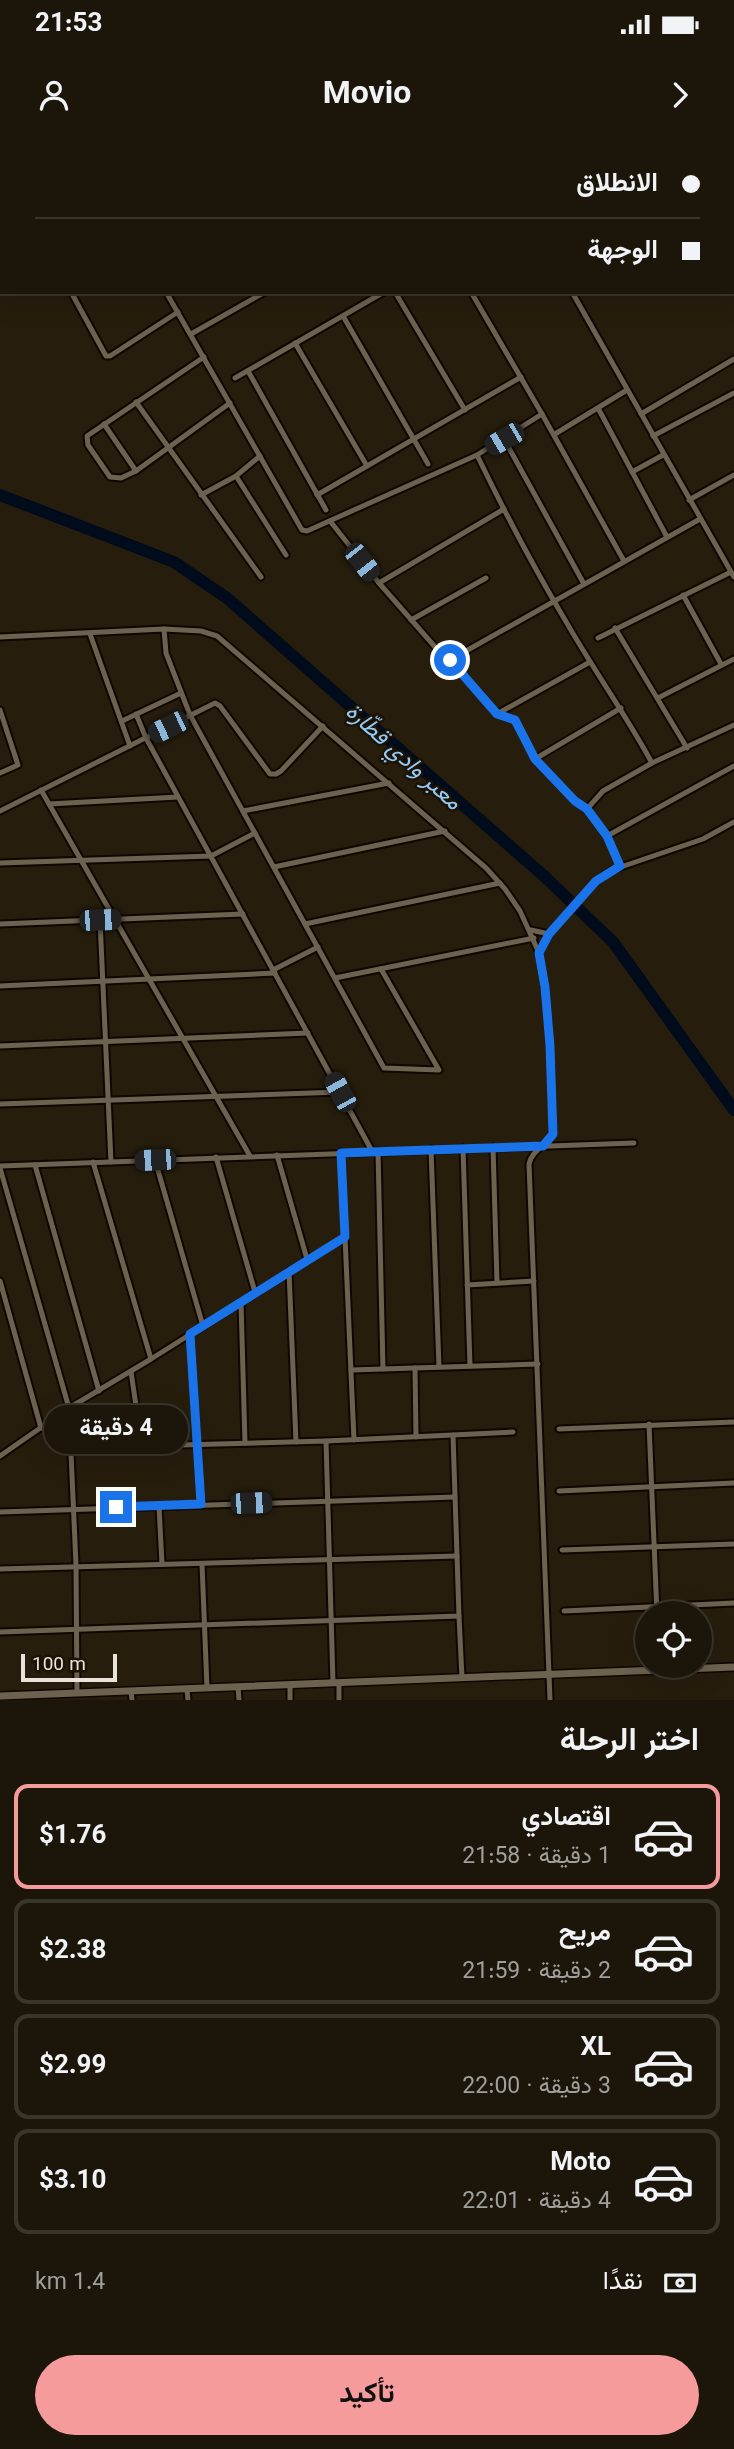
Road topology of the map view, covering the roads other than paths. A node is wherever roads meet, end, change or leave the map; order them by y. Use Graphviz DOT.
graph roads {
  1 [pos="72,294"];
  2 [pos="167,294"];
  3 [pos="261,294"];
  4 [pos="380,294"];
  5 [pos="396,294"];
  6 [pos="472,294"];
  7 [pos="573,294"];
  8 [pos="178,312"];
  9 [pos="342,316"];
  10 [pos="191,334"];
  11 [pos="295,343"];
  12 [pos="204,357"];
  13 [pos="734,359"];
  14 [pos="248,371"];
  15 [pos="521,377"];
  16 [pos="234,378"];
  17 [pos="627,390"];
  18 [pos="734,393"];
  19 [pos="136,401"];
  20 [pos="230,403"];
  21 [pos="598,408"];
  22 [pos="465,410"];
  23 [pos="542,414"];
  24 [pos="641,414"];
  25 [pos="104,424"];
  26 [pos="555,434"];
  27 [pos="653,436"];
  28 [pos="415,439"];
  29 [pos="504,439"];
  30 [pos="168,447"];
  31 [pos="477,455"];
  32 [pos="663,455"];
  33 [pos="260,456"];
  34 [pos="428,464"];
  35 [pos="367,466"];
  36 [pos="136,471"];
  37 [pos="632,472"];
  38 [pos="734,475"];
  39 [pos="236,476"];
  40 [pos="201,495"];
  41 [pos="317,495"];
  42 [pos="689,500"];
  43 [pos="504,509"];
  44 [pos="326,510"];
  45 [pos="700,519"];
  46 [pos="330,521"];
  47 [pos="667,537"];
  48 [pos="286,555"];
  49 [pos="624,561"];
  50 [pos="732,575"];
  51 [pos="261,577"];
  52 [pos="486,578"];
  53 [pos="379,583"];
  54 [pos="584,584"];
  55 [pos="683,595"];
  56 [pos="554,601"];
  57 [pos="411,620"];
  58 [pos="615,628"];
  59 [pos="164,629"];
  60 [pos="90,634"];
  61 [pos="0,637"];
  62 [pos="598,638"];
  63 [pos="734,659"];
  64 [pos="450,660"];
  65 [pos="590,662"];
  66 [pos="721,664"];
  67 [pos="181,693"];
  68 [pos="658,698"];
  69 [pos="621,708"];
  70 [pos="0,710"];
  71 [pos="136,714"];
  72 [pos="497,714"];
  73 [pos="190,715"];
  74 [pos="121,721"];
  75 [pos="734,725"];
  76 [pos="323,726"];
  77 [pos="3,727"];
  78 [pos="146,738"];
  79 [pos="130,746"];
  80 [pos="687,748"];
  81 [pos="535,759"];
  82 [pos="652,762"];
  83 [pos="734,766"];
  84 [pos="0,773"];
  85 [pos="389,783"];
  86 [pos="41,790"];
  87 [pos="178,797"];
  88 [pos="49,804"];
  89 [pos="587,809"];
  90 [pos="0,811"];
  91 [pos="243,811"];
  92 [pos="734,822"];
  93 [pos="445,831"];
  94 [pos="255,833"];
  95 [pos="607,836"];
  96 [pos="211,856"];
  97 [pos="81,860"];
  98 [pos="0,863"];
  99 [pos="620,866"];
  100 [pos="274,867"];
  101 [pos="500,883"];
  102 [pos="243,914"];
  103 [pos="100,920"];
  104 [pos="115,920"];
  105 [pos="305,923"];
  106 [pos="0,924"];
  107 [pos="531,930"];
  108 [pos="549,934"];
  109 [pos="534,938"];
  110 [pos="318,947"];
  111 [pos="539,953"];
  112 [pos="381,969"];
  113 [pos="274,971"];
  114 [pos="335,978"];
  115 [pos="149,979"];
  116 [pos="103,981"];
  117 [pos="0,986"];
  118 [pos="308,1033"];
  119 [pos="183,1038"];
  120 [pos="106,1041"];
  121 [pos="0,1046"];
  122 [pos="340,1092"];
  123 [pos="216,1096"];
  124 [pos="109,1100"];
  125 [pos="0,1104"];
  126 [pos="634,1143"];
  127 [pos="543,1146"];
  128 [pos="493,1147"];
  129 [pos="463,1148"];
  130 [pos="431,1149"];
  131 [pos="375,1151"];
  132 [pos="341,1153"];
  133 [pos="277,1155"];
  134 [pos="250,1156"];
  135 [pos="216,1157"];
  136 [pos="155,1160"];
  137 [pos="93,1162"];
  138 [pos="111,1162"];
  139 [pos="35,1165"];
  140 [pos="0,1167"];
  141 [pos="345,1237"];
  142 [pos="307,1259"];
  143 [pos="289,1271"];
  144 [pos="0,1281"];
  145 [pos="534,1281"];
  146 [pos="497,1283"];
  147 [pos="467,1285"];
  148 [pos="255,1292"];
  149 [pos="241,1302"];
  150 [pos="203,1326"];
  151 [pos="190,1334"];
  152 [pos="151,1359"];
  153 [pos="538,1364"];
  154 [pos="470,1366"];
  155 [pos="439,1367"];
  156 [pos="415,1368"];
  157 [pos="383,1369"];
  158 [pos="351,1370"];
  159 [pos="131,1372"];
  160 [pos="99,1391"];
  161 [pos="69,1408"];
  162 [pos="734,1422"];
  163 [pos="649,1424"];
  164 [pos="41,1427"];
  165 [pos="559,1429"];
  166 [pos="513,1432"];
  167 [pos="453,1435"];
  168 [pos="416,1437"];
  169 [pos="354,1440"];
  170 [pos="326,1441"];
  171 [pos="296,1442"];
  172 [pos="244,1443"];
  173 [pos="198,1445"];
  174 [pos="71,1446"];
  175 [pos="142,1446"];
  176 [pos="0,1456"];
  177 [pos="734,1483"];
  178 [pos="652,1487"];
  179 [pos="559,1491"];
  180 [pos="455,1497"];
  181 [pos="327,1500"];
  182 [pos="201,1504"];
  183 [pos="159,1506"];
  184 [pos="72,1508"];
  185 [pos="0,1512"];
  186 [pos="734,1544"];
  187 [pos="654,1546"];
  188 [pos="562,1550"];
  189 [pos="457,1556"];
  190 [pos="330,1561"];
  191 [pos="162,1564"];
  192 [pos="202,1564"];
  193 [pos="76,1565"];
  194 [pos="0,1569"];
  195 [pos="657,1601"];
  196 [pos="734,1603"];
  197 [pos="712,1604"];
  198 [pos="635,1606"];
  199 [pos="564,1611"];
  200 [pos="459,1616"];
  201 [pos="331,1620"];
  202 [pos="204,1626"];
  203 [pos="77,1631"];
  204 [pos="0,1632"];
  205 [pos="712,1667"];
  206 [pos="734,1667"];
  207 [pos="635,1669"];
  208 [pos="549,1674"];
  209 [pos="462,1678"];
  210 [pos="336,1683"];
  211 [pos="290,1685"];
  212 [pos="239,1687"];
  213 [pos="206,1688"];
  214 [pos="187,1689"];
  215 [pos="131,1691"];
  216 [pos="77,1693"];
  217 [pos="0,1696"];
  218 [pos="20,1698"];
  219 [pos="132,1700"];
  220 [pos="188,1700"];
  221 [pos="239,1700"];
  222 [pos="290,1700"];
  223 [pos="339,1700"];
  224 [pos="550,1700"];
  1 -- 8 [label="street"];
  2 -- 8 [label="street"];
  3 -- 10 [label="street"];
  4 -- 9 [label="street"];
  5 -- 22 [label="street"];
  6 -- 15 [label="street"];
  7 -- 17 [label="street"];
  8 -- 10 [label="street"];
  9 -- 11 [label="street"];
  9 -- 28 [label="street"];
  10 -- 12 [label="street"];
  11 -- 14 [label="street"];
  11 -- 35 [label="street"];
  12 -- 19 [label="street"];
  12 -- 20 [label="street"];
  13 -- 24 [label="street"];
  14 -- 16 [label="street"];
  14 -- 41 [label="street"];
  15 -- 22 [label="street"];
  15 -- 23 [label="street"];
  17 -- 21 [label="street"];
  17 -- 24 [label="street"];
  18 -- 27 [label="street"];
  19 -- 25 [label="street"];
  19 -- 30 [label="street"];
  20 -- 30 [label="street"];
  20 -- 33 [label="street"];
  21 -- 26 [label="street"];
  21 -- 37 [label="street"];
  22 -- 28 [label="street"];
  23 -- 26 [label="street"];
  23 -- 29 [label="street"];
  24 -- 27 [label="street"];
  25 -- 36 [label="street"];
  25 -- 36 [label="street"];
  26 -- 49 [label="street"];
  27 -- 32 [label="street"];
  28 -- 34 [label="street"];
  28 -- 35 [label="street"];
  29 -- 31 [label="street"];
  29 -- 54 [label="street"];
  30 -- 36 [label="street"];
  30 -- 40 [label="street"];
  31 -- 43 [label="street"];
  31 -- 46 [label="street"];
  32 -- 37 [label="street"];
  32 -- 42 [label="street"];
  33 -- 39 [label="street"];
  33 -- 46 [label="street"];
  35 -- 41 [label="street"];
  37 -- 47 [label="street"];
  38 -- 42 [label="street"];
  39 -- 40 [label="street"];
  39 -- 48 [label="street"];
  40 -- 51 [label="street"];
  41 -- 44 [label="street"];
  42 -- 45 [label="street"];
  43 -- 53 [label="street"];
  43 -- 56 [label="street"];
  45 -- 47 [label="street"];
  45 -- 50 [label="street"];
  46 -- 53 [label="street"];
  47 -- 49 [label="street"];
  49 -- 54 [label="street"];
  50 -- 55 [label="street"];
  52 -- 57 [label="street"];
  53 -- 57 [label="street"];
  54 -- 56 [label="street"];
  55 -- 58 [label="street"];
  55 -- 66 [label="street"];
  56 -- 64 [label="street"];
  56 -- 65 [label="street"];
  57 -- 64 [label="street"];
  58 -- 62 [label="street"];
  58 -- 68 [label="street"];
  59 -- 60 [label="street"];
  59 -- 67 [label="street"];
  59 -- 76 [label="street"];
  60 -- 61 [label="street"];
  60 -- 74 [label="street"];
  63 -- 66 [label="street"];
  64 -- 72 [label="street"];
  65 -- 69 [label="street"];
  65 -- 72 [label="street"];
  66 -- 68 [label="street"];
  67 -- 71 [label="street"];
  67 -- 73 [label="street"];
  68 -- 80 [label="street"];
  69 -- 81 [label="street"];
  69 -- 82 [label="street"];
  70 -- 77 [label="street"];
  71 -- 74 [label="street"];
  71 -- 78 [label="street"];
  72 -- 81 [label="street"];
  73 -- 76 [label="street"];
  73 -- 78 [label="street"];
  73 -- 91 [label="street"];
  74 -- 79 [label="street"];
  75 -- 80 [label="street"];
  76 -- 85 [label="street"];
  77 -- 84 [label="street"];
  78 -- 79 [label="street"];
  78 -- 87 [label="street"];
  79 -- 86 [label="street"];
  80 -- 82 [label="street"];
  81 -- 89 [label="street"];
  82 -- 89 [label="street"];
  83 -- 95 [label="street"];
  85 -- 91 [label="street"];
  85 -- 93 [label="street"];
  86 -- 88 [label="street"];
  86 -- 90 [label="street"];
  87 -- 88 [label="street"];
  87 -- 96 [label="street"];
  88 -- 97 [label="street"];
  89 -- 95 [label="street"];
  91 -- 94 [label="street"];
  92 -- 99 [label="street"];
  93 -- 100 [label="street"];
  93 -- 101 [label="street"];
  94 -- 96 [label="street"];
  94 -- 100 [label="street"];
  95 -- 99 [label="street"];
  96 -- 97 [label="street"];
  96 -- 102 [label="street"];
  97 -- 98 [label="street"];
  97 -- 104 [label="street"];
  99 -- 108 [label="street"];
  100 -- 105 [label="street"];
  101 -- 105 [label="street"];
  101 -- 107 [label="street"];
  102 -- 104 [label="street"];
  102 -- 113 [label="street"];
  103 -- 104 [label="street"];
  103 -- 106 [label="street"];
  103 -- 116 [label="street"];
  104 -- 115 [label="street"];
  105 -- 110 [label="street"];
  107 -- 108 [label="street"];
  107 -- 109 [label="street"];
  108 -- 111 [label="street"];
  109 -- 111 [label="street"];
  109 -- 112 [label="street"];
  110 -- 113 [label="street"];
  110 -- 114 [label="street"];
  111 -- 127 [label="street"];
  112 -- 114 [label="street"];
  112 -- 114 [label="street"];
  113 -- 115 [label="street"];
  113 -- 118 [label="street"];
  115 -- 116 [label="street"];
  115 -- 119 [label="street"];
  116 -- 117 [label="street"];
  116 -- 120 [label="street"];
  118 -- 119 [label="street"];
  118 -- 122 [label="street"];
  119 -- 120 [label="street"];
  119 -- 123 [label="street"];
  120 -- 121 [label="street"];
  120 -- 124 [label="street"];
  122 -- 123 [label="street"];
  122 -- 131 [label="street"];
  123 -- 124 [label="street"];
  123 -- 134 [label="street"];
  124 -- 125 [label="street"];
  124 -- 138 [label="street"];
  126 -- 127 [label="street"];
  127 -- 128 [label="street"];
  127 -- 145 [label="street"];
  128 -- 129 [label="street"];
  128 -- 146 [label="street"];
  129 -- 130 [label="street"];
  129 -- 147 [label="street"];
  130 -- 131 [label="street"];
  130 -- 155 [label="street"];
  131 -- 132 [label="street"];
  131 -- 157 [label="street"];
  132 -- 133 [label="street"];
  132 -- 141 [label="street"];
  133 -- 134 [label="street"];
  133 -- 142 [label="street"];
  134 -- 135 [label="street"];
  135 -- 136 [label="street"];
  135 -- 148 [label="street"];
  136 -- 138 [label="street"];
  136 -- 150 [label="street"];
  137 -- 138 [label="street"];
  137 -- 139 [label="street"];
  137 -- 152 [label="street"];
  139 -- 140 [label="street"];
  139 -- 160 [label="street"];
  140 -- 161 [label="street"];
  141 -- 142 [label="street"];
  141 -- 158 [label="street"];
  142 -- 143 [label="street"];
  143 -- 148 [label="street"];
  143 -- 171 [label="street"];
  144 -- 164 [label="street"];
  145 -- 146 [label="street"];
  145 -- 153 [label="street"];
  146 -- 147 [label="street"];
  147 -- 154 [label="street"];
  148 -- 149 [label="street"];
  149 -- 150 [label="street"];
  149 -- 172 [label="street"];
  150 -- 151 [label="street"];
  151 -- 152 [label="street"];
  151 -- 173 [label="street"];
  152 -- 159 [label="street"];
  153 -- 154 [label="street"];
  153 -- 208 [label="street"];
  154 -- 155 [label="street"];
  155 -- 156 [label="street"];
  156 -- 157 [label="street"];
  156 -- 168 [label="street"];
  157 -- 158 [label="street"];
  158 -- 169 [label="street"];
  159 -- 160 [label="street"];
  159 -- 175 [label="street"];
  160 -- 161 [label="street"];
  161 -- 164 [label="street"];
  161 -- 174 [label="street"];
  162 -- 163 [label="street"];
  163 -- 165 [label="street"];
  163 -- 178 [label="street"];
  164 -- 176 [label="street"];
  166 -- 167 [label="street"];
  167 -- 168 [label="street"];
  167 -- 180 [label="street"];
  168 -- 169 [label="street"];
  169 -- 170 [label="street"];
  170 -- 171 [label="street"];
  170 -- 181 [label="street"];
  171 -- 172 [label="street"];
  172 -- 173 [label="street"];
  173 -- 175 [label="street"];
  173 -- 182 [label="street"];
  174 -- 175 [label="street"];
  174 -- 184 [label="street"];
  177 -- 178 [label="street"];
  178 -- 179 [label="street"];
  178 -- 187 [label="street"];
  180 -- 181 [label="street"];
  180 -- 189 [label="street"];
  181 -- 182 [label="street"];
  181 -- 190 [label="street"];
  182 -- 183 [label="street"];
  183 -- 184 [label="street"];
  183 -- 191 [label="street"];
  184 -- 185 [label="street"];
  184 -- 193 [label="street"];
  186 -- 187 [label="street"];
  187 -- 188 [label="street"];
  187 -- 195 [label="street"];
  189 -- 190 [label="street"];
  189 -- 200 [label="street"];
  190 -- 192 [label="street"];
  190 -- 201 [label="street"];
  191 -- 192 [label="street"];
  191 -- 193 [label="street"];
  192 -- 202 [label="street"];
  193 -- 194 [label="street"];
  193 -- 203 [label="street"];
  196 -- 197 [label="street"];
  198 -- 199 [label="street"];
  200 -- 201 [label="street"];
  200 -- 209 [label="street"];
  201 -- 202 [label="street"];
  201 -- 210 [label="street"];
  202 -- 203 [label="street"];
  202 -- 213 [label="street"];
  203 -- 204 [label="street"];
  203 -- 216 [label="street"];
  205 -- 206 [label="street"];
  207 -- 208 [label="street"];
  208 -- 209 [label="street"];
  208 -- 224 [label="street"];
  209 -- 210 [label="street"];
  210 -- 211 [label="street"];
  210 -- 223 [label="street"];
  211 -- 212 [label="street"];
  211 -- 222 [label="street"];
  212 -- 213 [label="street"];
  212 -- 221 [label="street"];
  213 -- 214 [label="street"];
  214 -- 215 [label="street"];
  214 -- 220 [label="street"];
  215 -- 216 [label="street"];
  215 -- 219 [label="street"];
  216 -- 218 [label="street"];
  217 -- 218 [label="street"];
}
